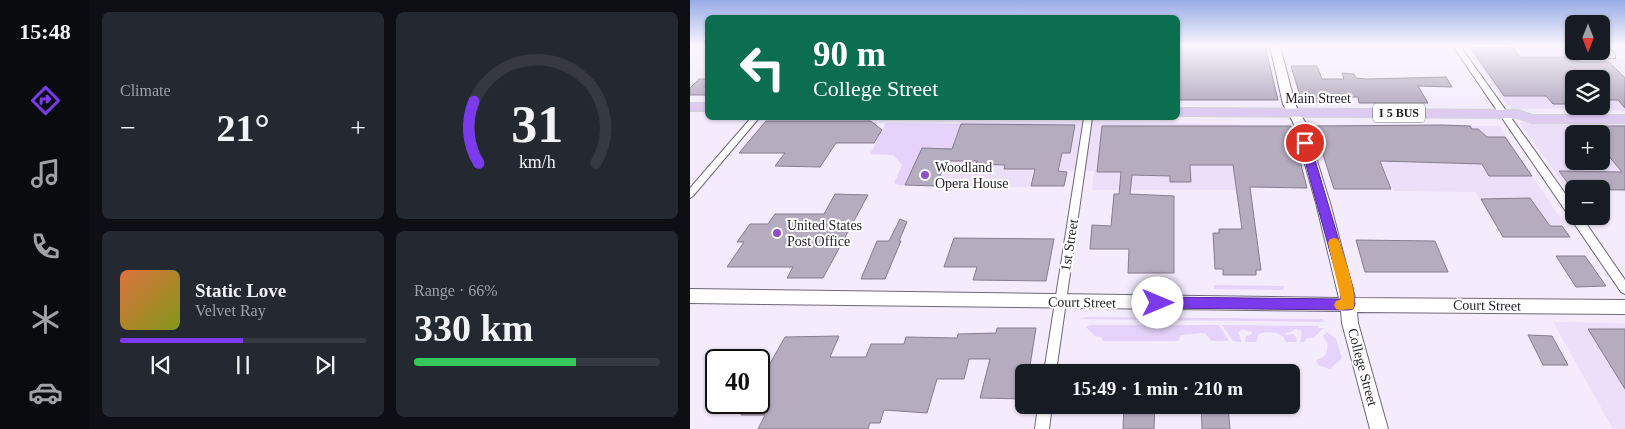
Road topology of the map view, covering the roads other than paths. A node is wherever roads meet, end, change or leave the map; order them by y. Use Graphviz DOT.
graph roads {
  1 [pos="1279,66"];
  2 [pos="1470,66"];
  3 [pos="690,107"];
  4 [pos="705,107"];
  5 [pos="1180,112"];
  6 [pos="1294,113"];
  7 [pos="1503,114"];
  8 [pos="1518,114"];
  9 [pos="1625,114"];
  10 [pos="1625,119"];
  11 [pos="752,120"];
  12 [pos="1088,120"];
  13 [pos="690,194"];
  14 [pos="1565,202"];
  15 [pos="1581,225"];
  16 [pos="1625,289"];
  17 [pos="690,296"];
  18 [pos="1060,302"];
  19 [pos="1348,304"];
  20 [pos="1625,307"];
  21 [pos="1051,364"];
  22 [pos="1044,414"];
  23 [pos="1042,429"];
  24 [pos="1379,429"];
  1 -- 6 [label="street, College Street"];
  2 -- 7 [label="street"];
  3 -- 4 [label="main road"];
  5 -- 6 [label="main road, Main Street / I 5 BUS"];
  6 -- 7 [label="main road, Main Street / I 5 BUS"];
  6 -- 19 [label="street, College Street"];
  7 -- 8 [label="main road, Main Street / I 5 BUS"];
  7 -- 14 [label="street"];
  8 -- 9 [label="main road, Main Street / I 5 BUS"];
  8 -- 10 [label="main road, Main Street / I 5 BUS"];
  11 -- 13 [label="street"];
  12 -- 18 [label="street, 1st Street"];
  15 -- 16 [label="street"];
  17 -- 18 [label="street, Court Street"];
  18 -- 19 [label="street, Court Street"];
  18 -- 21 [label="street, 1st Street"];
  19 -- 20 [label="street, Court Street"];
  19 -- 24 [label="street, College Street"];
  22 -- 23 [label="street"];
}
